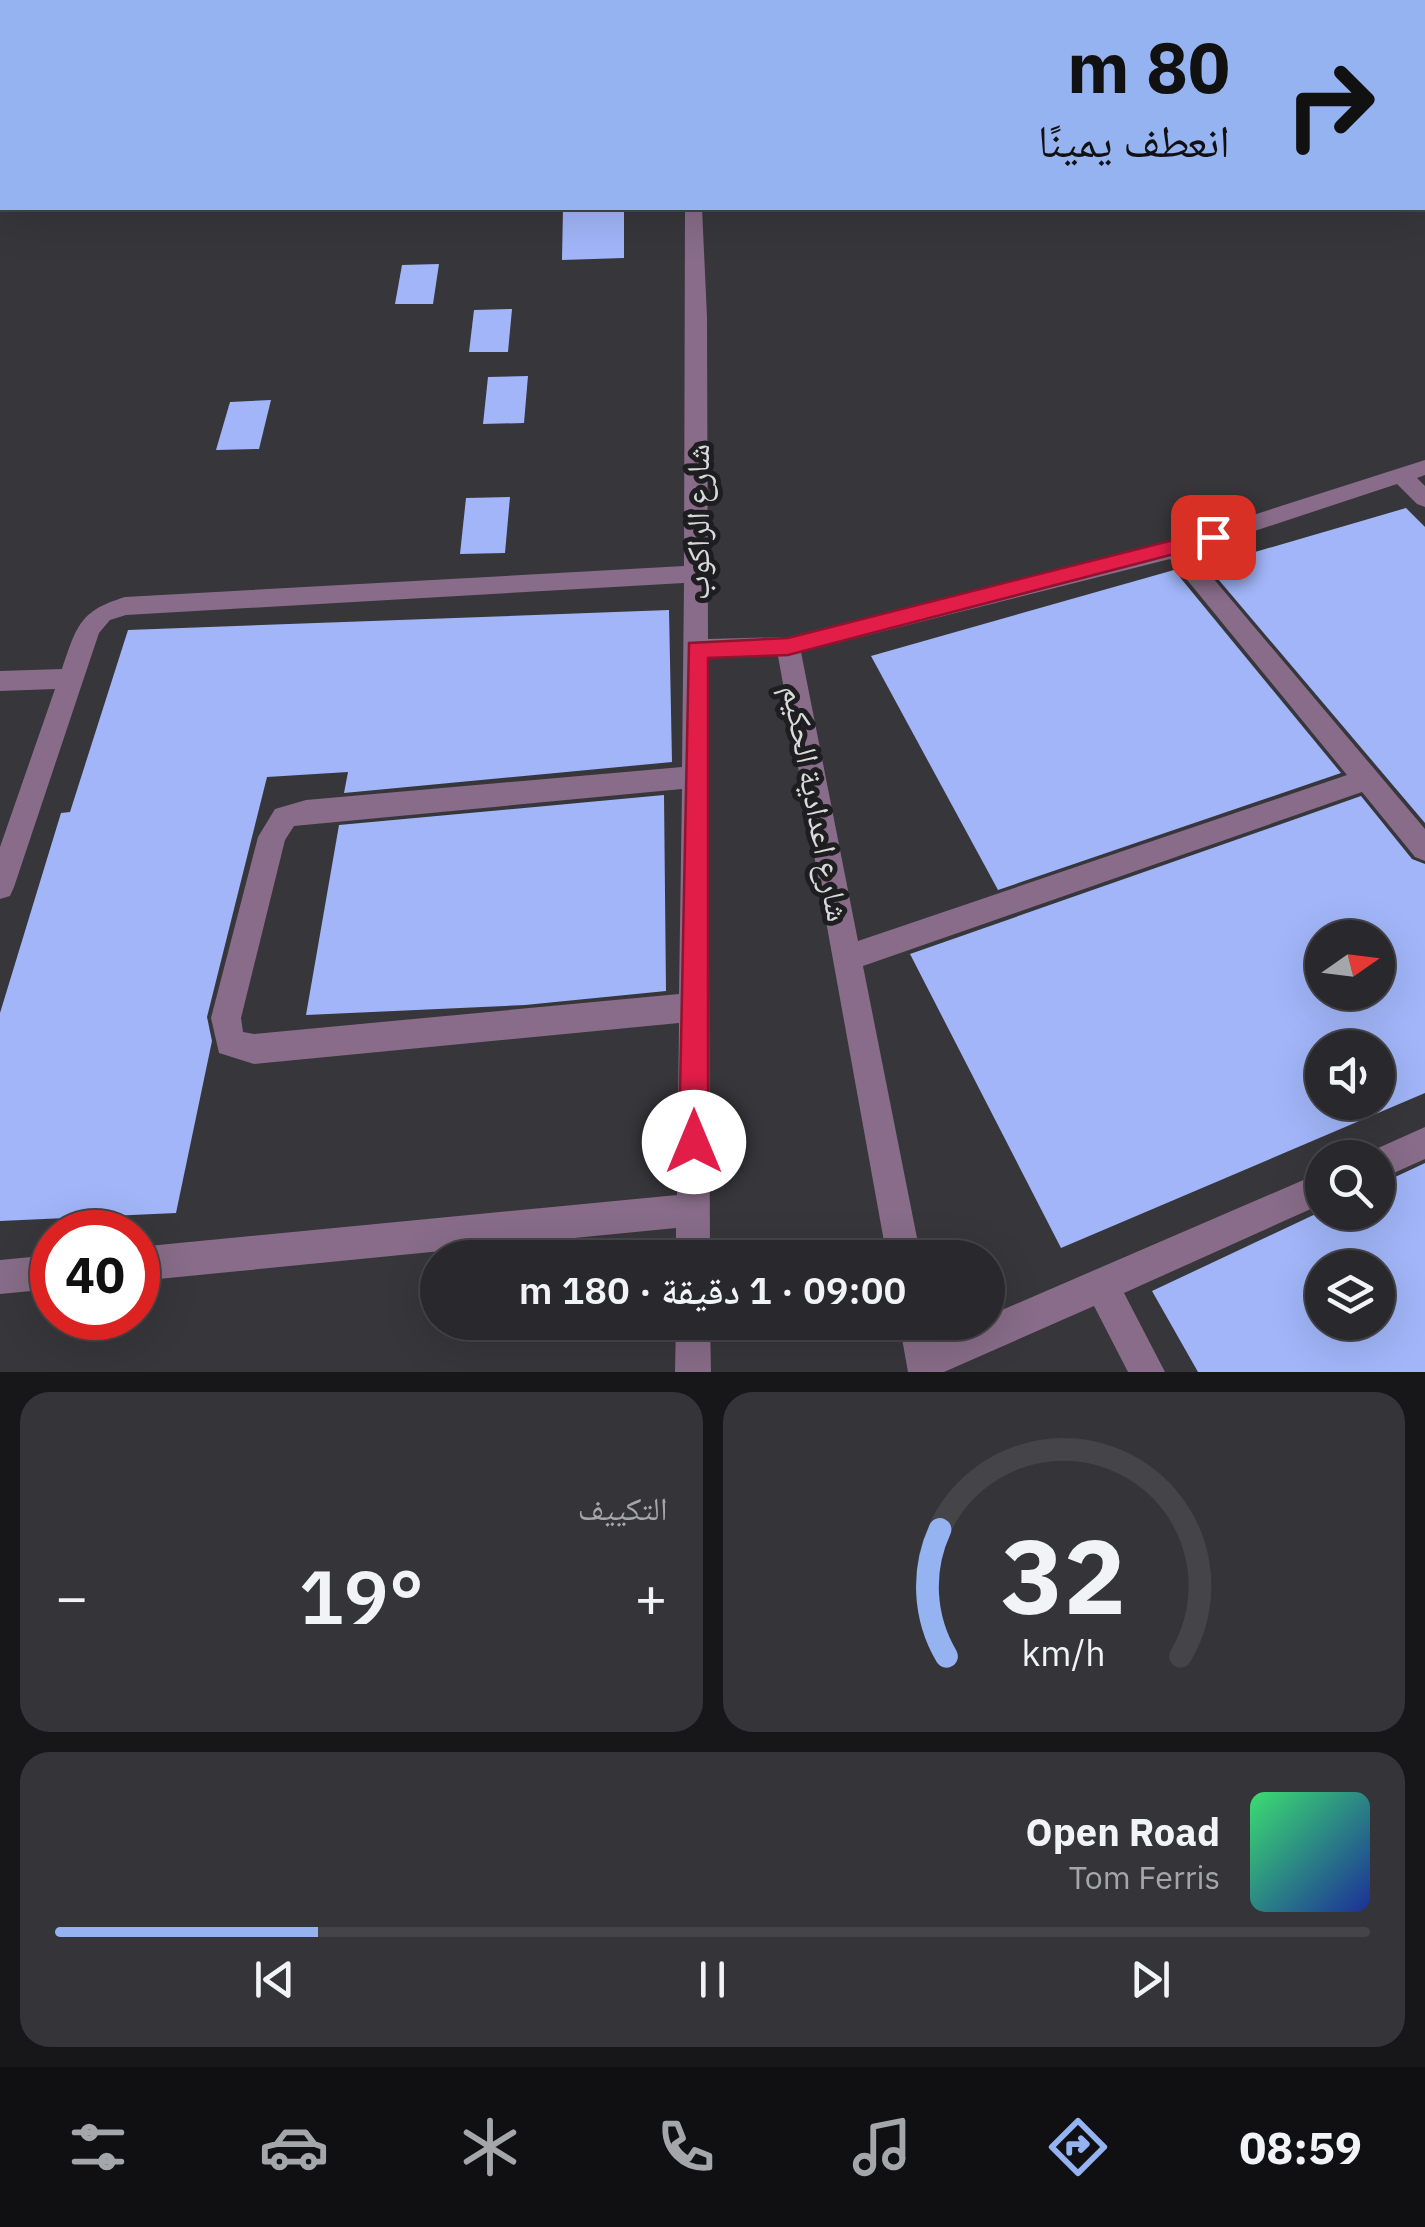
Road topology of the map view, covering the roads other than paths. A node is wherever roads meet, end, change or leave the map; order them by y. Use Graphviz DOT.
graph roads {
  1 [pos="693,210"];
  2 [pos="1413,471"];
  3 [pos="1425,499"];
  4 [pos="1175,549"];
  5 [pos="697,574"];
  6 [pos="788,646"];
  7 [pos="696,650"];
  8 [pos="69,678"];
  9 [pos="0,681"];
  10 [pos="696,777"];
  11 [pos="1366,779"];
  12 [pos="1425,849"];
  13 [pos="0,887"];
  14 [pos="846,959"];
  15 [pos="695,1007"];
  16 [pos="1425,1143"];
  17 [pos="1395,1156"];
  18 [pos="1305,1195"];
  19 [pos="694,1210"];
  20 [pos="693,1240"];
  21 [pos="901,1240"];
  22 [pos="160,1262"];
  23 [pos="30,1274"];
  24 [pos="0,1277"];
  25 [pos="1102,1285"];
  26 [pos="693,1340"];
  27 [pos="919,1340"];
  28 [pos="924,1366"];
  29 [pos="692,1372"];
  30 [pos="1147,1372"];
  1 -- 5 [label="street, شارع الراكوب"];
  2 -- 3 [label="street"];
  2 -- 4 [label="street, شارع اعدادية الحكيم"];
  4 -- 6 [label="street, شارع اعدادية الحكيم"];
  4 -- 11 [label="street"];
  5 -- 7 [label="street, شارع الراكوب"];
  5 -- 8 [label="street"];
  6 -- 7 [label="street"];
  6 -- 14 [label="street, شارع اعدادية الحكيم"];
  7 -- 10 [label="street, شارع الراكوب"];
  8 -- 9 [label="street"];
  8 -- 13 [label="street"];
  10 -- 15 [label="street, شارع الراكوب"];
  10 -- 15 [label="street"];
  11 -- 12 [label="street"];
  11 -- 14 [label="street"];
  14 -- 21 [label="street, شارع اعدادية الحكيم"];
  15 -- 19 [label="street, شارع الراكوب"];
  16 -- 17 [label="street"];
  18 -- 25 [label="street"];
  19 -- 20 [label="street, شارع الراكوب"];
  19 -- 22 [label="street"];
  23 -- 24 [label="street"];
  25 -- 28 [label="street"];
  25 -- 30 [label="street"];
  26 -- 29 [label="street"];
  27 -- 28 [label="street"];
}
